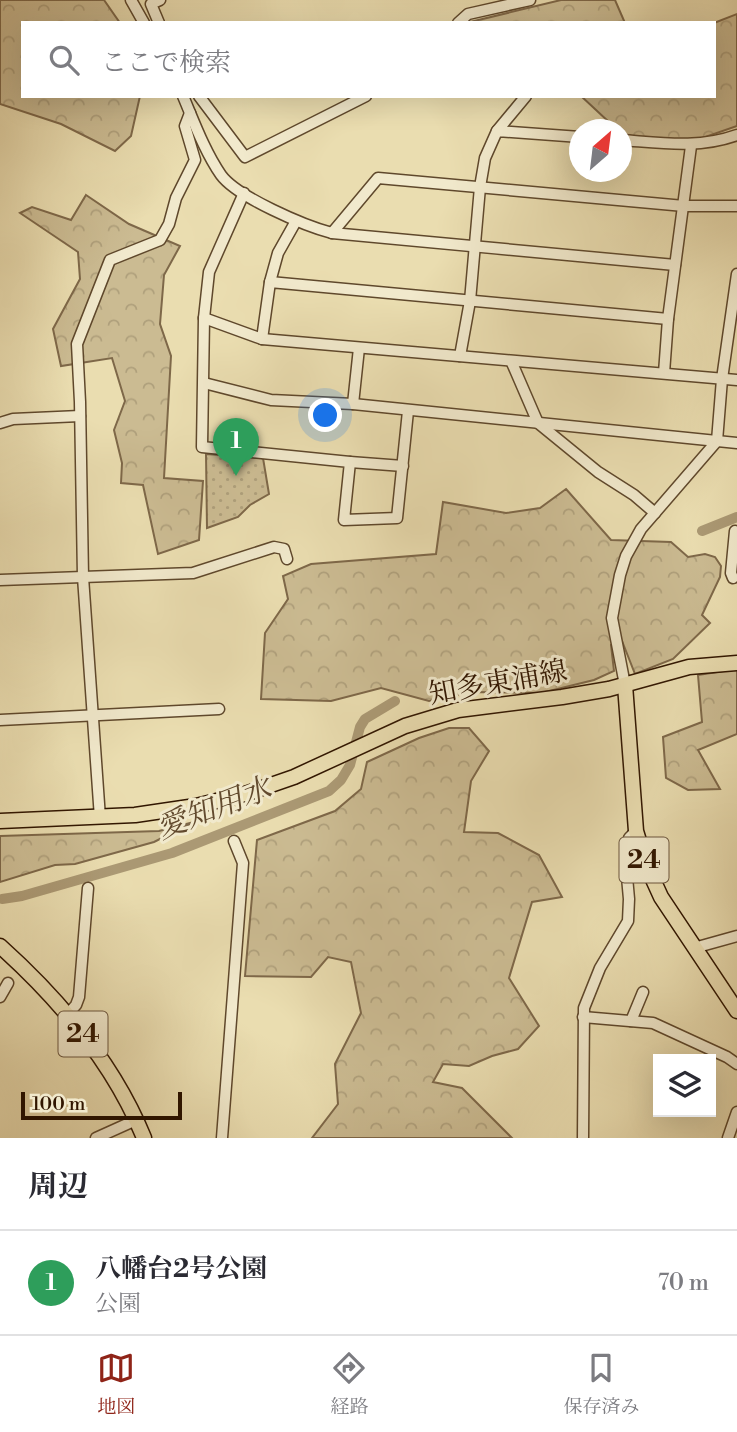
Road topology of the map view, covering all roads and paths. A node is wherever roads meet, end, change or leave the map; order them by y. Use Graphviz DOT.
graph roads {
  1 [pos="131,0"];
  2 [pos="160,0"];
  3 [pos="530,0"];
  4 [pos="143,21"];
  5 [pos="158,21"];
  6 [pos="460,21"];
  7 [pos="184,98"];
  8 [pos="201,98"];
  9 [pos="362,98"];
  10 [pos="524,98"];
  11 [pos="190,113"];
  12 [pos="498,131"];
  13 [pos="737,135"];
  14 [pos="569,136"];
  15 [pos="632,141"];
  16 [pos="691,146"];
  17 [pos="480,187"];
  18 [pos="244,193"];
  19 [pos="684,206"];
  20 [pos="737,206"];
  21 [pos="296,220"];
  22 [pos="332,233"];
  23 [pos="474,245"];
  24 [pos="675,265"];
  25 [pos="737,274"];
  26 [pos="270,282"];
  27 [pos="470,300"];
  28 [pos="204,318"];
  29 [pos="668,319"];
  30 [pos="735,320"];
  31 [pos="262,339"];
  32 [pos="359,348"];
  33 [pos="460,356"];
  34 [pos="512,363"];
  35 [pos="664,373"];
  36 [pos="722,379"];
  37 [pos="737,380"];
  38 [pos="204,383"];
  39 [pos="353,404"];
  40 [pos="408,411"];
  41 [pos="80,416"];
  42 [pos="0,423"];
  43 [pos="538,423"];
  44 [pos="717,441"];
  45 [pos="737,443"];
  46 [pos="350,462"];
  47 [pos="402,466"];
  48 [pos="655,513"];
  49 [pos="734,531"];
  50 [pos="288,559"];
  51 [pos="83,577"];
  52 [pos="733,578"];
  53 [pos="0,580"];
  54 [pos="737,663"];
  55 [pos="625,685"];
  56 [pos="219,709"];
  57 [pos="94,715"];
  58 [pos="0,720"];
  59 [pos="100,818"];
  60 [pos="0,821"];
  61 [pos="636,831"];
  62 [pos="234,841"];
  63 [pos="88,888"];
  64 [pos="737,936"];
  65 [pos="0,946"];
  66 [pos="694,948"];
  67 [pos="9,983"];
  68 [pos="643,992"];
  69 [pos="0,997"];
  70 [pos="737,1011"];
  71 [pos="67,1015"];
  72 [pos="583,1017"];
  73 [pos="631,1021"];
  74 [pos="737,1049"];
  75 [pos="732,1061"];
  76 [pos="737,1112"];
  77 [pos="136,1120"];
  78 [pos="96,1138"];
  79 [pos="144,1138"];
  80 [pos="222,1138"];
  81 [pos="583,1138"];
  82 [pos="728,1138"];
  1 -- 4 [label="street"];
  2 -- 5 [label="street"];
  3 -- 6 [label="street"];
  7 -- 11 [label="street"];
  8 -- 9 [label="street"];
  10 -- 12 [label="street"];
  11 -- 18 [label="street"];
  11 -- 41 [label="street"];
  12 -- 14 [label="street"];
  12 -- 17 [label="street"];
  13 -- 16 [label="street"];
  15 -- 16 [label="street"];
  16 -- 19 [label="street"];
  17 -- 19 [label="street"];
  17 -- 22 [label="street"];
  17 -- 23 [label="street"];
  18 -- 21 [label="street"];
  18 -- 28 [label="street"];
  19 -- 20 [label="street"];
  19 -- 24 [label="street"];
  21 -- 22 [label="street"];
  21 -- 26 [label="street"];
  22 -- 23 [label="street"];
  23 -- 24 [label="street"];
  23 -- 27 [label="street"];
  24 -- 29 [label="street"];
  25 -- 30 [label="street"];
  26 -- 27 [label="street"];
  26 -- 31 [label="street"];
  27 -- 29 [label="street"];
  27 -- 33 [label="street"];
  28 -- 31 [label="street"];
  28 -- 38 [label="street"];
  29 -- 35 [label="street"];
  30 -- 36 [label="street"];
  31 -- 32 [label="street"];
  32 -- 33 [label="street"];
  32 -- 39 [label="street"];
  33 -- 34 [label="street"];
  34 -- 35 [label="street"];
  34 -- 43 [label="street"];
  35 -- 36 [label="street"];
  36 -- 37 [label="street"];
  36 -- 44 [label="street"];
  38 -- 39 [label="street"];
  38 -- 46 [label="street"];
  39 -- 40 [label="street"];
  40 -- 43 [label="street"];
  40 -- 47 [label="street"];
  41 -- 42 [label="street"];
  41 -- 51 [label="street"];
  43 -- 44 [label="street"];
  43 -- 48 [label="street"];
  44 -- 45 [label="street"];
  44 -- 48 [label="street"];
  46 -- 47 [label="street"];
  46 -- 47 [label="street"];
  48 -- 55 [label="street"];
  49 -- 52 [label="street"];
  50 -- 51 [label="street"];
  51 -- 53 [label="street"];
  51 -- 57 [label="street"];
  54 -- 55 [label="main road, 知多東浦線"];
  55 -- 59 [label="main road, 知多東浦線"];
  55 -- 61 [label="main road, 24"];
  56 -- 57 [label="street"];
  57 -- 58 [label="street"];
  57 -- 59 [label="street"];
  59 -- 60 [label="main road, 知多東浦線"];
  61 -- 66 [label="main road, 24"];
  61 -- 72 [label="street"];
  62 -- 80 [label="street"];
  63 -- 71 [label="street"];
  64 -- 66 [label="street"];
  65 -- 71 [label="main road, 24"];
  66 -- 70 [label="main road, 24"];
  67 -- 69 [label="street"];
  68 -- 73 [label="street"];
  71 -- 77 [label="main road, 24"];
  72 -- 73 [label="street"];
  72 -- 81 [label="street"];
  73 -- 75 [label="street"];
  74 -- 75 [label="street"];
  76 -- 82 [label="street"];
  77 -- 78 [label="street"];
  77 -- 79 [label="main road, 24"];
}
